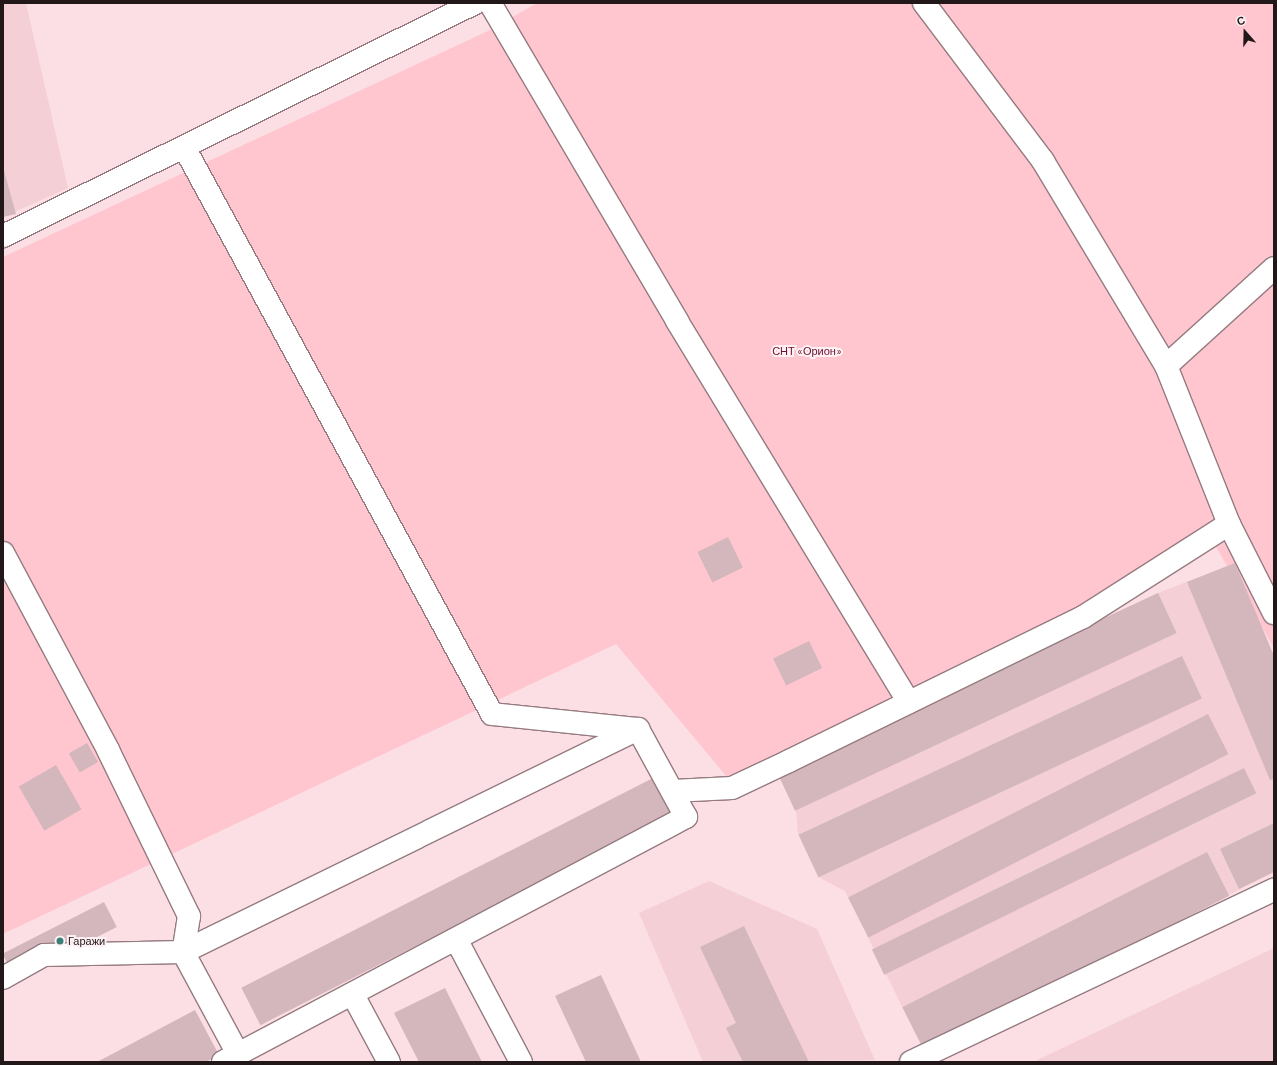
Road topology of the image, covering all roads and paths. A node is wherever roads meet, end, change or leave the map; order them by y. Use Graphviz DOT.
graph roads {
  1 [pos="475,3"];
  2 [pos="490,3"];
  3 [pos="924,3"];
  4 [pos="184,147"];
  5 [pos="3,236"];
  6 [pos="1274,268"];
  7 [pos="1166,366"];
  8 [pos="1229,524"];
  9 [pos="3,553"];
  10 [pos="1274,613"];
  11 [pos="909,702"];
  12 [pos="638,729"];
  13 [pos="672,791"];
  14 [pos="1274,890"];
  15 [pos="457,941"];
  16 [pos="183,952"];
  17 [pos="3,978"];
  18 [pos="353,995"];
  19 [pos="231,1058"];
  20 [pos="389,1062"];
  21 [pos="521,1062"];
  22 [pos="911,1062"];
  1 -- 4 [label="street"];
  2 -- 11 [label="street"];
  3 -- 7 [label="street"];
  4 -- 5 [label="street"];
  4 -- 12 [label="street"];
  6 -- 7 [label="street"];
  7 -- 8 [label="street"];
  8 -- 10 [label="street"];
  8 -- 11 [label="street"];
  9 -- 16 [label="street"];
  11 -- 13 [label="street"];
  12 -- 13 [label="street"];
  12 -- 16 [label="street"];
  13 -- 15 [label="street"];
  14 -- 22 [label="street"];
  15 -- 18 [label="street"];
  15 -- 21 [label="street"];
  16 -- 17 [label="street"];
  16 -- 19 [label="street"];
  18 -- 19 [label="street"];
  18 -- 20 [label="street"];
}
